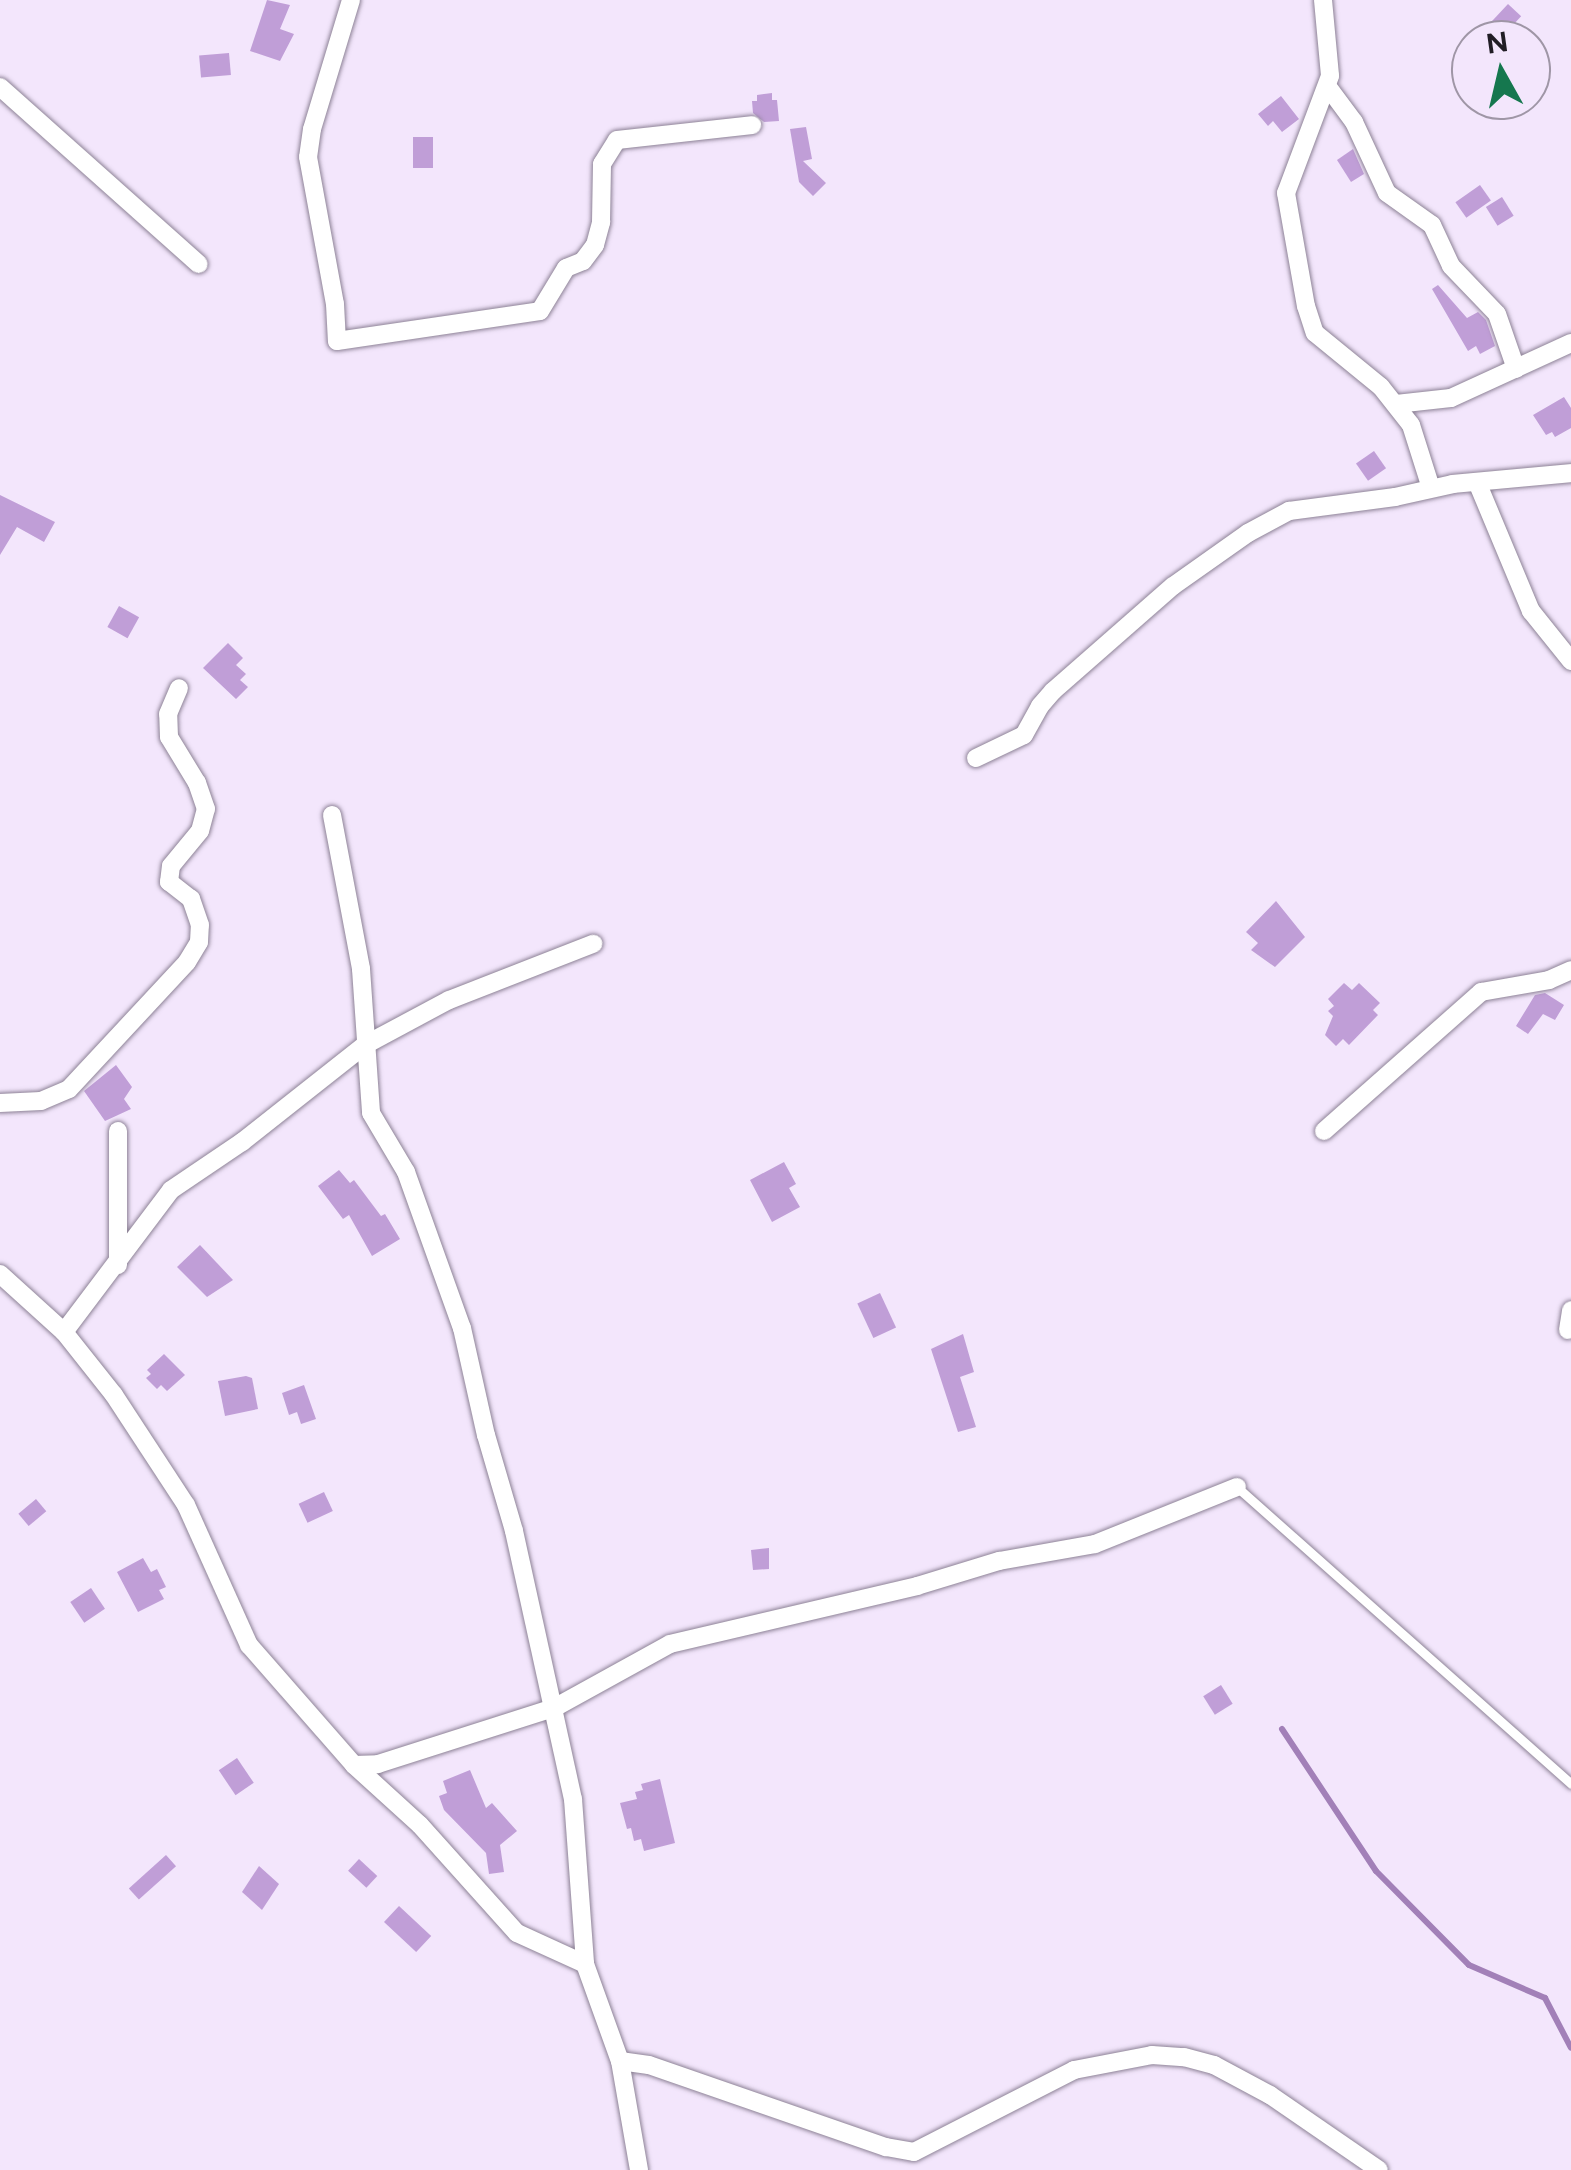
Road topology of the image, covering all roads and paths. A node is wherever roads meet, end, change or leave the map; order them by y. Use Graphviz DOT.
graph roads {
  1 [pos="351,0"];
  2 [pos="1323,0"];
  3 [pos="0,87"];
  4 [pos="1328,87"];
  5 [pos="752,124"];
  6 [pos="200,264"];
  7 [pos="1571,342"];
  8 [pos="1516,368"];
  9 [pos="1396,404"];
  10 [pos="1571,473"];
  11 [pos="1478,482"];
  12 [pos="1431,488"];
  13 [pos="1571,661"];
  14 [pos="178,688"];
  15 [pos="976,758"];
  16 [pos="332,815"];
  17 [pos="593,944"];
  18 [pos="1571,970"];
  19 [pos="365,1046"];
  20 [pos="0,1104"];
  21 [pos="118,1130"];
  22 [pos="1324,1131"];
  23 [pos="118,1266"];
  24 [pos="0,1274"];
  25 [pos="1571,1310"];
  26 [pos="1568,1330"];
  27 [pos="64,1332"];
  28 [pos="1238,1488"];
  29 [pos="554,1708"];
  30 [pos="354,1765"];
  31 [pos="1571,1784"];
  32 [pos="584,1964"];
  33 [pos="620,2061"];
  34 [pos="904,2152"];
  35 [pos="639,2170"];
  36 [pos="918,2170"];
  37 [pos="1379,2170"];
  1 -- 5 [label="street"];
  2 -- 4 [label="street"];
  3 -- 6 [label="street"];
  4 -- 8 [label="street"];
  4 -- 9 [label="street"];
  7 -- 8 [label="street"];
  8 -- 9 [label="street"];
  9 -- 12 [label="street"];
  10 -- 11 [label="street"];
  11 -- 12 [label="street"];
  11 -- 13 [label="street"];
  12 -- 15 [label="street"];
  14 -- 20 [label="street"];
  16 -- 19 [label="street"];
  17 -- 19 [label="street"];
  18 -- 22 [label="street"];
  19 -- 23 [label="street"];
  19 -- 29 [label="street"];
  21 -- 23 [label="street"];
  23 -- 27 [label="street"];
  24 -- 27 [label="street"];
  25 -- 26 [label="street"];
  27 -- 30 [label="street"];
  28 -- 29 [label="street"];
  28 -- 31 [label="lane"];
  29 -- 30 [label="street"];
  29 -- 32 [label="street"];
  30 -- 32 [label="street"];
  32 -- 33 [label="street"];
  33 -- 34 [label="street"];
  33 -- 35 [label="street"];
  34 -- 36 [label="street"];
  34 -- 37 [label="street"];
}
